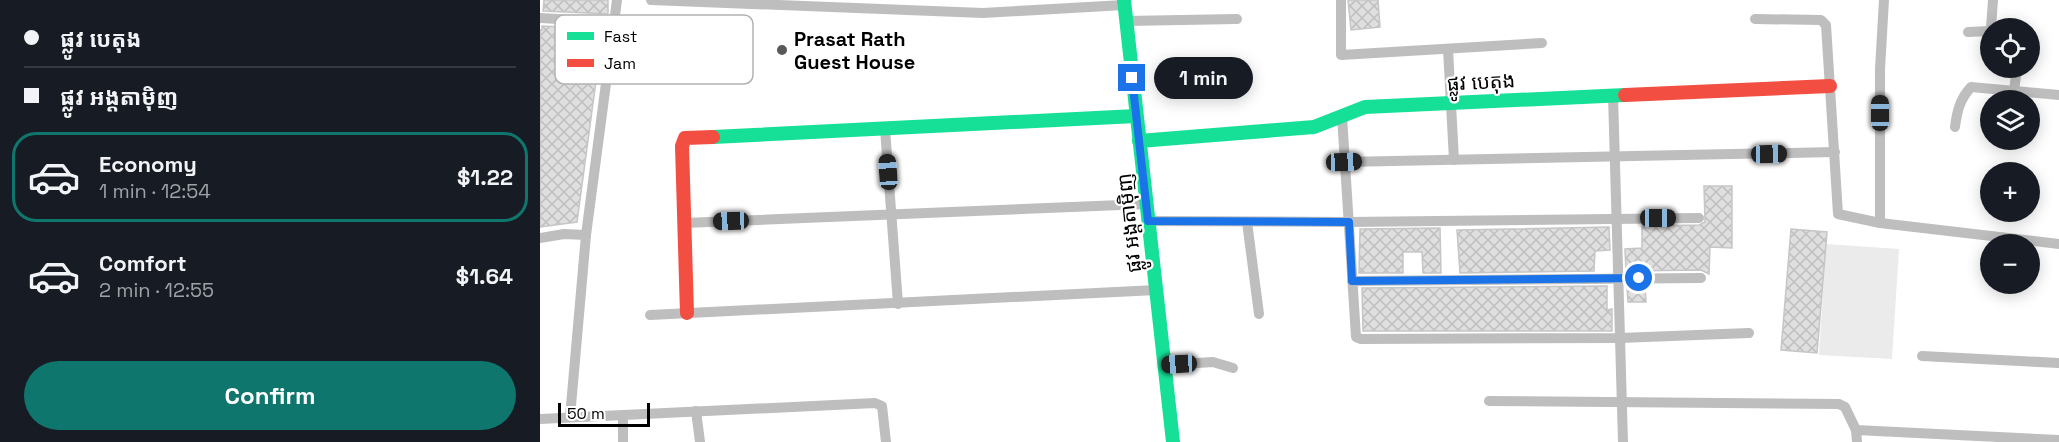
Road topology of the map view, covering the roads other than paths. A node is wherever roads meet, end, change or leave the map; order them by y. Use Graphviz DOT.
graph roads {
  1 [pos="617,0"];
  2 [pos="651,0"];
  3 [pos="1341,0"];
  4 [pos="1884,0"];
  5 [pos="1993,0"];
  6 [pos="1124,2"];
  7 [pos="616,15"];
  8 [pos="540,18"];
  9 [pos="1991,18"];
  10 [pos="555,19"];
  11 [pos="1755,19"];
  12 [pos="1237,20"];
  13 [pos="1125,21"];
  14 [pos="1980,31"];
  15 [pos="1968,32"];
  16 [pos="1542,42"];
  17 [pos="1448,49"];
  18 [pos="606,84"];
  19 [pos="1830,86"];
  20 [pos="2003,90"];
  21 [pos="2040,93"];
  22 [pos="1613,95"];
  23 [pos="2059,95"];
  24 [pos="1450,103"];
  25 [pos="1136,116"];
  26 [pos="1342,116"];
  27 [pos="1955,127"];
  28 [pos="885,129"];
  29 [pos="1139,141"];
  30 [pos="1835,152"];
  31 [pos="1615,156"];
  32 [pos="1454,160"];
  33 [pos="1344,162"];
  34 [pos="1146,204"];
  35 [pos="891,215"];
  36 [pos="1617,218"];
  37 [pos="1699,218"];
  38 [pos="1148,221"];
  39 [pos="1247,222"];
  40 [pos="1349,222"];
  41 [pos="685,223"];
  42 [pos="1880,223"];
  43 [pos="586,235"];
  44 [pos="540,238"];
  45 [pos="2059,244"];
  46 [pos="1618,278"];
  47 [pos="1701,278"];
  48 [pos="1352,281"];
  49 [pos="1156,290"];
  50 [pos="898,304"];
  51 [pos="687,313"];
  52 [pos="1259,314"];
  53 [pos="650,315"];
  54 [pos="1749,333"];
  55 [pos="1620,338"];
  56 [pos="1922,356"];
  57 [pos="2059,363"];
  58 [pos="1164,365"];
  59 [pos="1233,368"];
  60 [pos="1489,401"];
  61 [pos="1622,403"];
  62 [pos="696,411"];
  63 [pos="623,415"];
  64 [pos="570,417"];
  65 [pos="540,419"];
  66 [pos="1856,430"];
  67 [pos="2059,440"];
  68 [pos="623,442"];
  69 [pos="700,442"];
  70 [pos="886,442"];
  71 [pos="1173,442"];
  72 [pos="1623,442"];
  73 [pos="1857,442"];
  1 -- 7 [label="street"];
  2 -- 6 [label="street"];
  3 -- 17 [label="street"];
  4 -- 42 [label="street"];
  5 -- 9 [label="street"];
  6 -- 13 [label="street, ផ្លូវ អង្តតាម៉ិញ"];
  8 -- 10 [label="street"];
  11 -- 19 [label="street"];
  12 -- 13 [label="street"];
  13 -- 25 [label="street, ផ្លូវ អង្តតាម៉ិញ"];
  14 -- 15 [label="street"];
  16 -- 17 [label="street"];
  17 -- 24 [label="street"];
  18 -- 43 [label="street"];
  19 -- 22 [label="street, ផ្លូវ បេតុង"];
  19 -- 30 [label="street"];
  20 -- 27 [label="street"];
  21 -- 23 [label="street"];
  22 -- 24 [label="street, ផ្លូវ បេតុង"];
  22 -- 31 [label="street"];
  24 -- 26 [label="street, ផ្លូវ បេតុង"];
  24 -- 32 [label="street"];
  25 -- 28 [label="street"];
  25 -- 29 [label="street, ផ្លូវ អង្តតាម៉ិញ"];
  26 -- 29 [label="street, ផ្លូវ បេតុង"];
  26 -- 33 [label="street"];
  28 -- 35 [label="street"];
  28 -- 41 [label="street"];
  29 -- 34 [label="street, ផ្លូវ អង្តតាម៉ិញ"];
  30 -- 31 [label="street"];
  30 -- 42 [label="street"];
  31 -- 32 [label="street"];
  31 -- 36 [label="street"];
  32 -- 33 [label="street"];
  33 -- 40 [label="street"];
  34 -- 35 [label="street"];
  34 -- 38 [label="street, ផ្លូវ អង្តតាម៉ិញ"];
  35 -- 41 [label="street"];
  35 -- 50 [label="street"];
  36 -- 37 [label="street"];
  36 -- 40 [label="street"];
  36 -- 46 [label="street"];
  38 -- 39 [label="street"];
  38 -- 49 [label="street, ផ្លូវ អង្តតាម៉ិញ"];
  39 -- 40 [label="street"];
  39 -- 52 [label="street"];
  40 -- 48 [label="street"];
  41 -- 51 [label="street"];
  42 -- 45 [label="street"];
  43 -- 44 [label="street"];
  43 -- 64 [label="street"];
  46 -- 47 [label="street"];
  46 -- 48 [label="street"];
  46 -- 55 [label="street"];
  48 -- 55 [label="street"];
  49 -- 50 [label="street"];
  49 -- 58 [label="street, ផ្លូវ អង្តតាម៉ិញ"];
  50 -- 51 [label="street"];
  51 -- 53 [label="street"];
  54 -- 55 [label="street"];
  55 -- 61 [label="street"];
  56 -- 57 [label="street"];
  58 -- 59 [label="street"];
  58 -- 71 [label="street, ផ្លូវ អង្តតាម៉ិញ"];
  60 -- 61 [label="street"];
  61 -- 66 [label="street"];
  61 -- 72 [label="street"];
  62 -- 63 [label="street"];
  62 -- 69 [label="street"];
  62 -- 70 [label="street"];
  63 -- 64 [label="street"];
  63 -- 68 [label="street"];
  64 -- 65 [label="street"];
  66 -- 67 [label="street"];
  66 -- 73 [label="street"];
}
